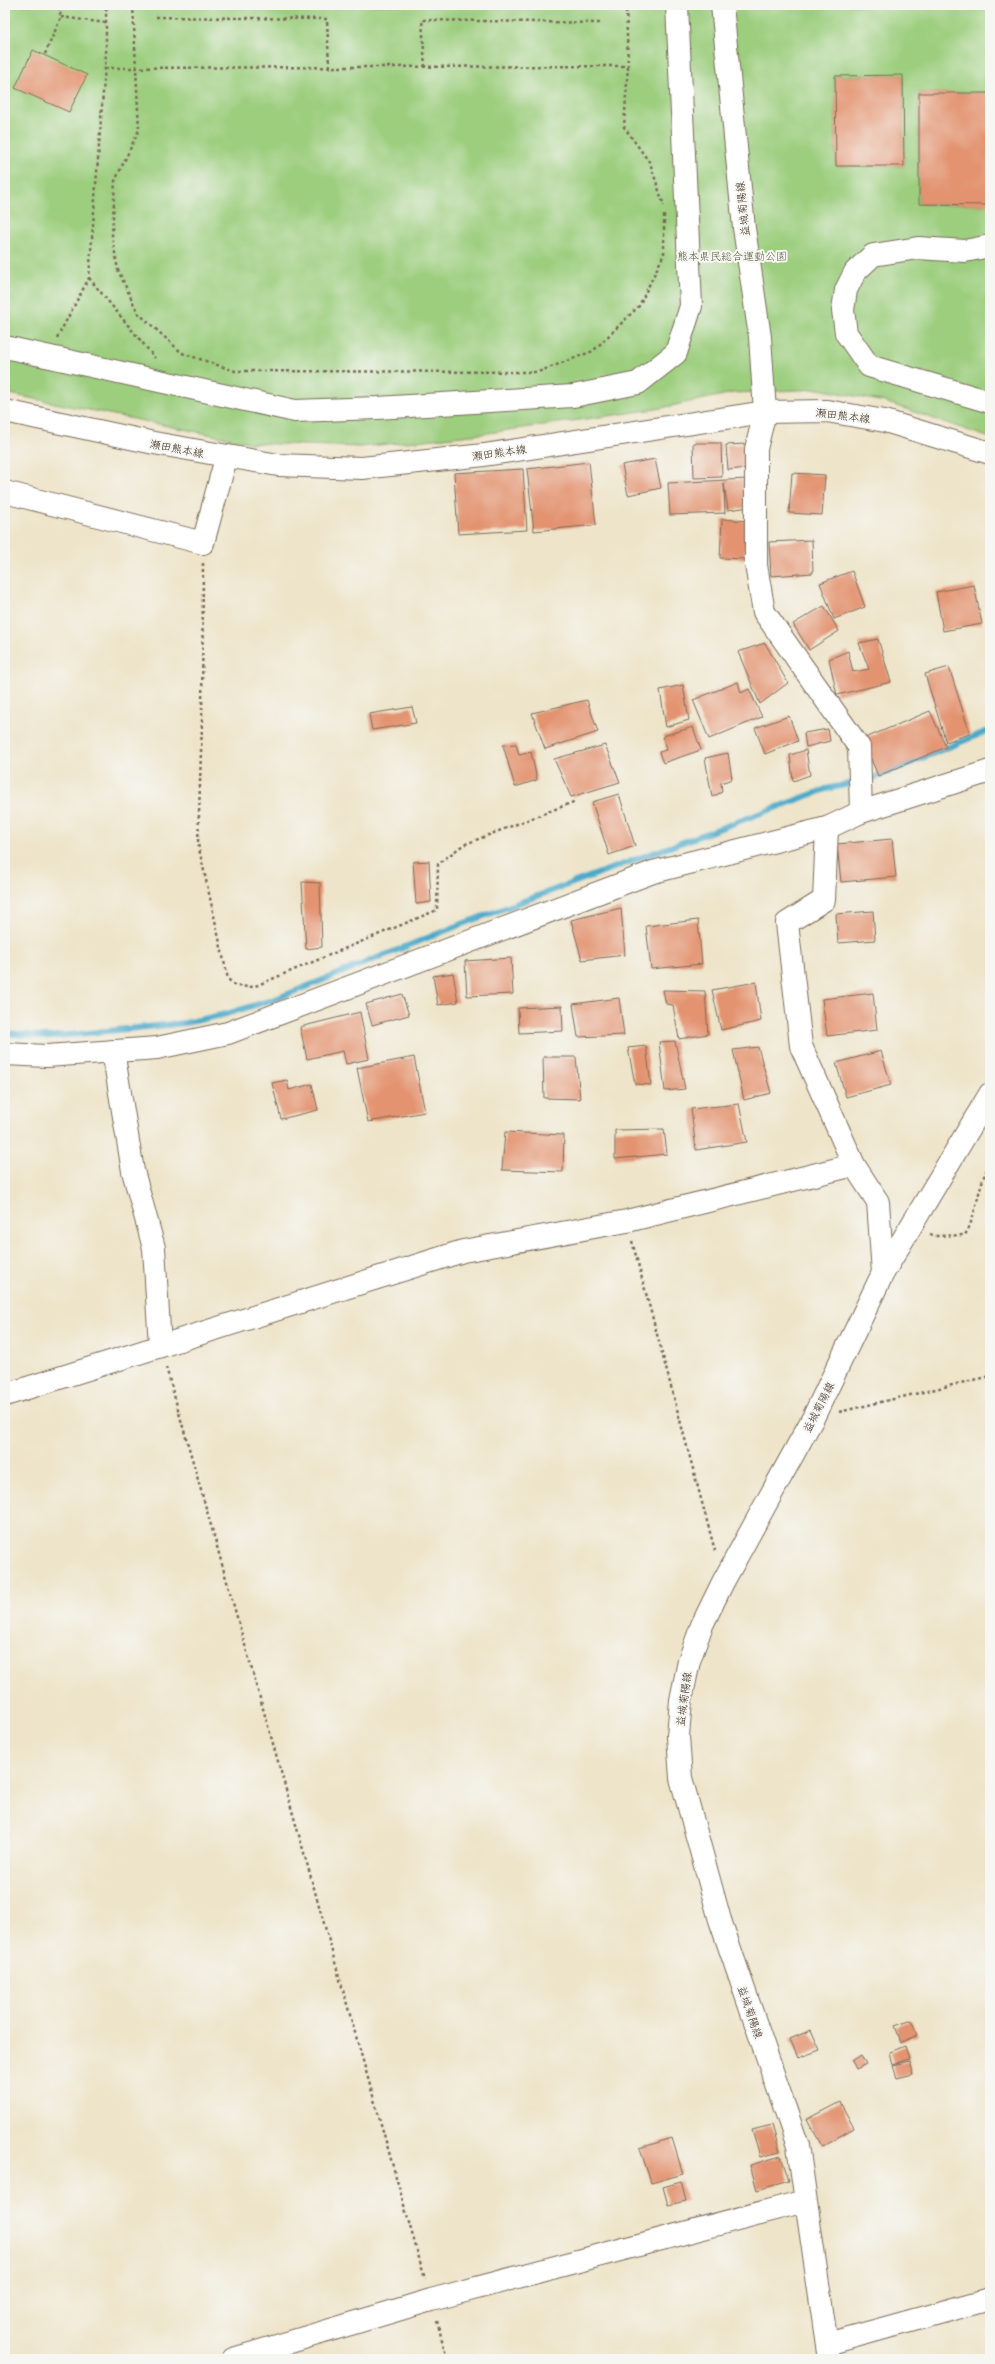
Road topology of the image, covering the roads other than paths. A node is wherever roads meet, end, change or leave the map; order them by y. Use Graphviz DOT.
graph roads {
  1 [pos="677,5"];
  2 [pos="722,5"];
  3 [pos="990,246"];
  4 [pos="5,347"];
  5 [pos="990,402"];
  6 [pos="5,411"];
  7 [pos="765,412"];
  8 [pos="990,453"];
  9 [pos="226,458"];
  10 [pos="5,492"];
  11 [pos="990,771"];
  12 [pos="861,812"];
  13 [pos="826,828"];
  14 [pos="113,1051"];
  15 [pos="5,1054"];
  16 [pos="990,1094"];
  17 [pos="854,1165"];
  18 [pos="884,1272"];
  19 [pos="160,1346"];
  20 [pos="5,1395"];
  21 [pos="805,2201"];
  22 [pos="990,2299"];
  23 [pos="828,2352"];
  24 [pos="233,2359"];
  1 -- 4 [label="street"];
  2 -- 7 [label="street, 益城菊陽線"];
  3 -- 5 [label="street"];
  6 -- 9 [label="street, 瀬田熊本線"];
  7 -- 8 [label="street, 瀬田熊本線"];
  7 -- 9 [label="street, 瀬田熊本線"];
  7 -- 12 [label="street, 益城菊陽線"];
  9 -- 10 [label="street"];
  11 -- 12 [label="street"];
  12 -- 13 [label="street"];
  13 -- 14 [label="street"];
  13 -- 17 [label="street"];
  14 -- 15 [label="street"];
  14 -- 19 [label="street"];
  16 -- 18 [label="street, 益城菊陽線"];
  17 -- 18 [label="street"];
  17 -- 19 [label="street"];
  18 -- 21 [label="street, 益城菊陽線"];
  19 -- 20 [label="street"];
  21 -- 23 [label="street, 益城菊陽線"];
  21 -- 24 [label="street"];
  22 -- 23 [label="street"];
}
